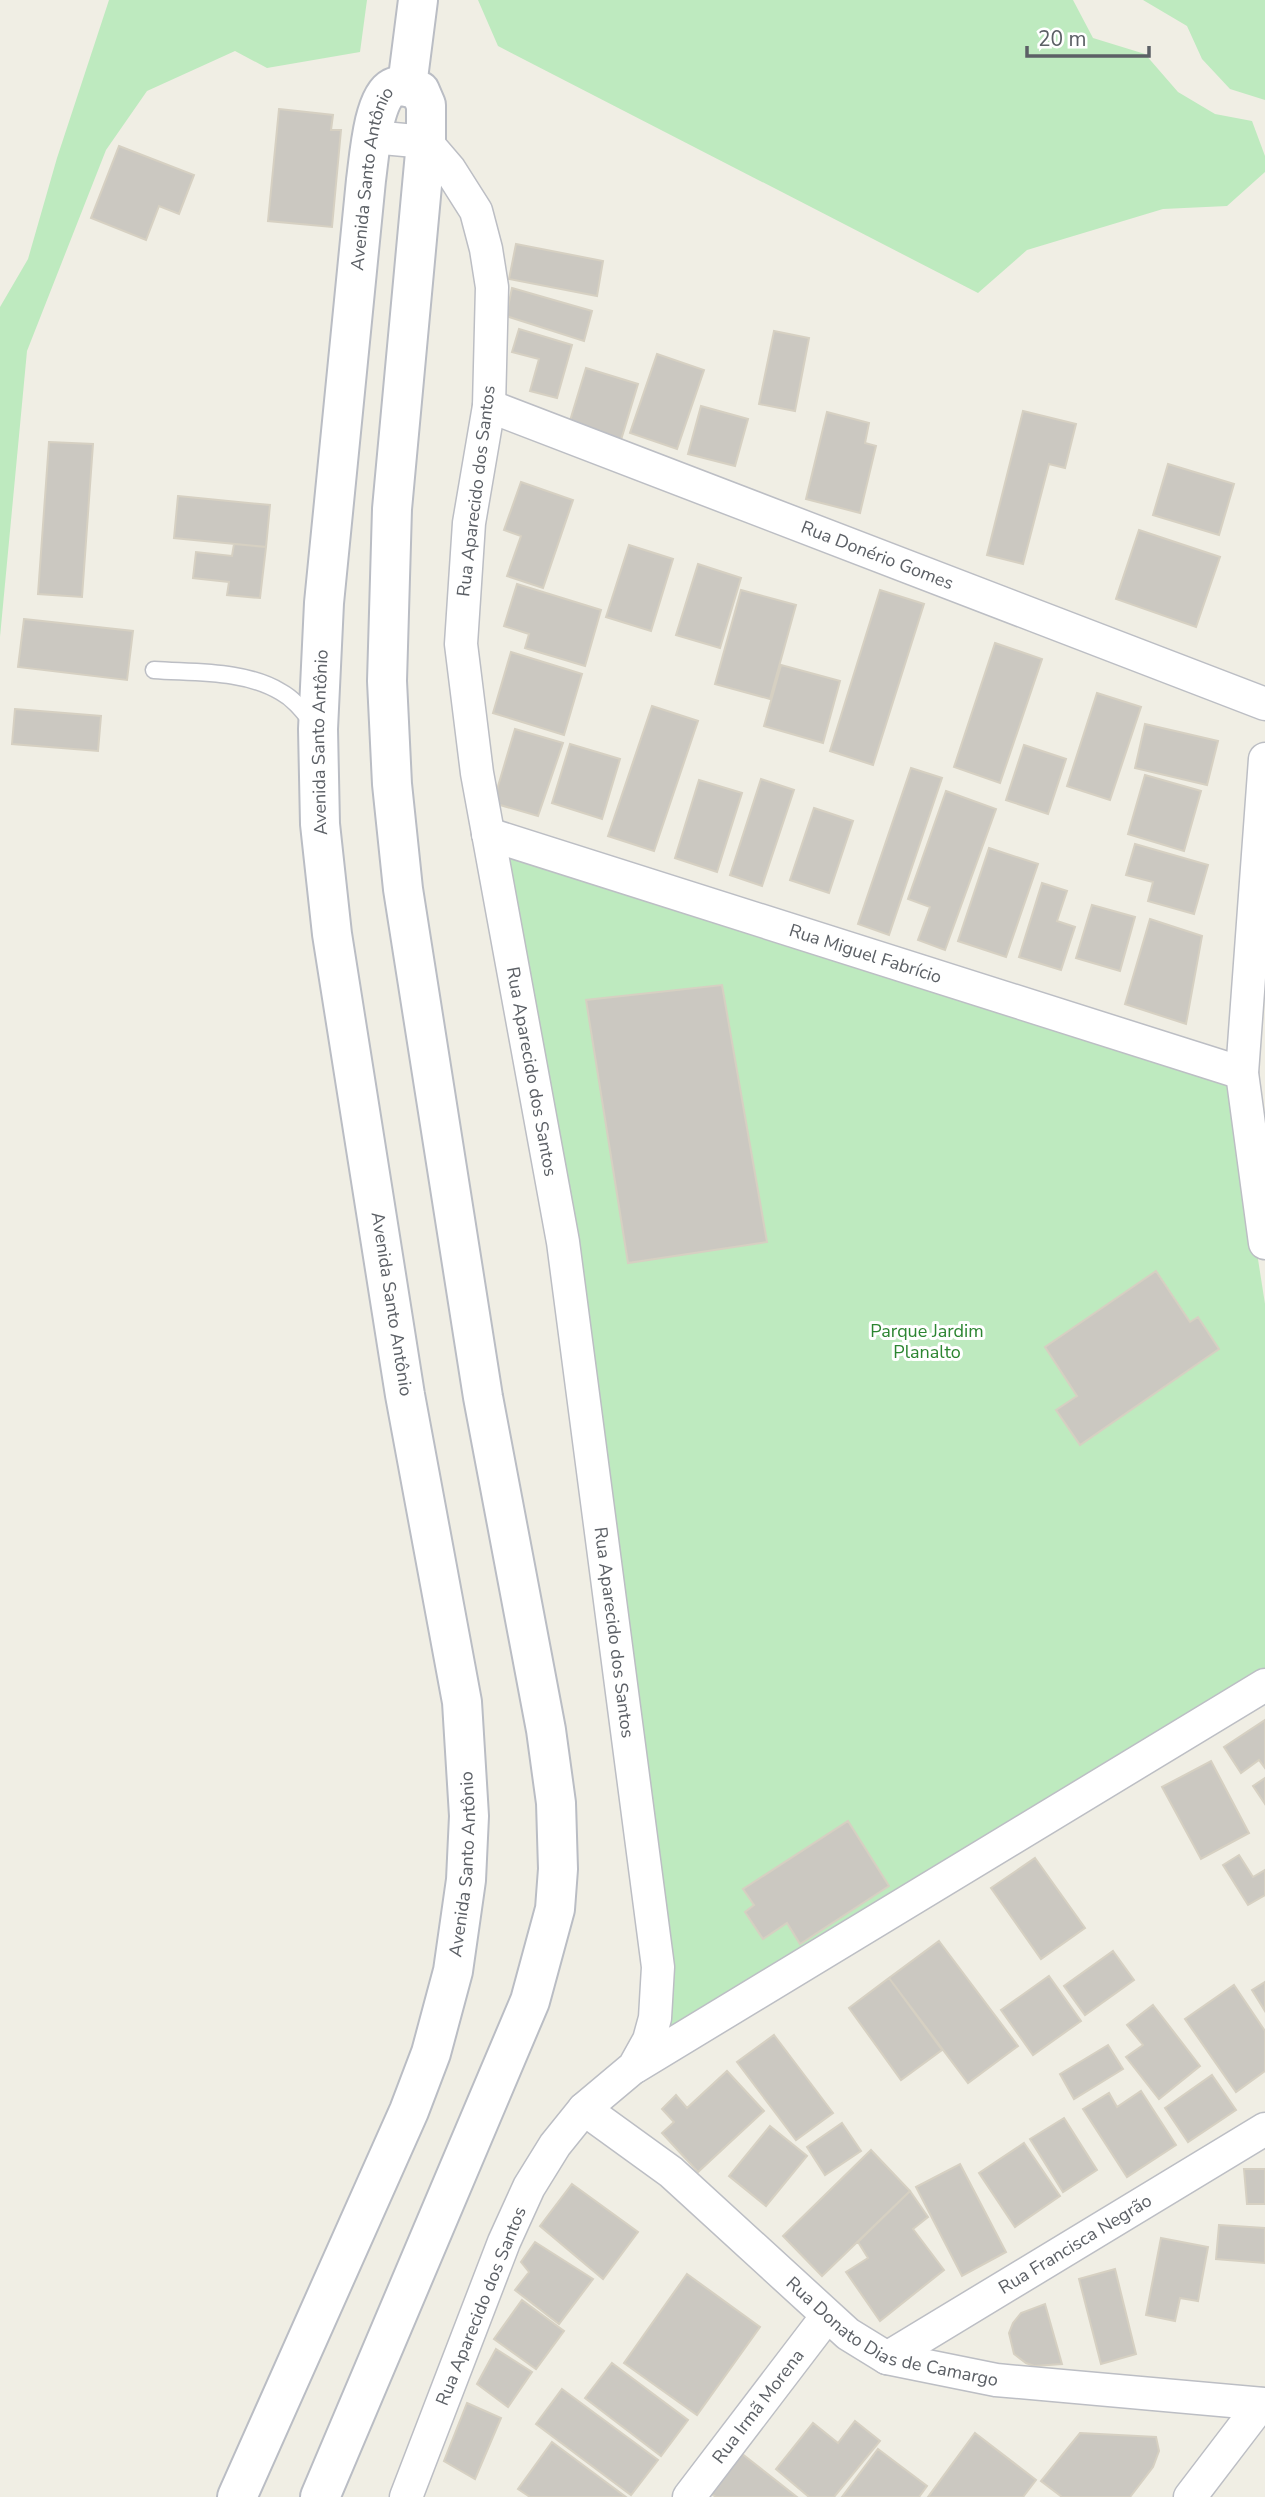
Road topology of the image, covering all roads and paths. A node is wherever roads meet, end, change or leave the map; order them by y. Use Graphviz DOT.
graph roads {
  1 [pos="418,0"];
  2 [pos="407,86"];
  3 [pos="372,137"];
  4 [pos="426,142"];
  5 [pos="489,406"];
  6 [pos="154,670"];
  7 [pos="1265,704"];
  8 [pos="318,729"];
  9 [pos="1265,759"];
  10 [pos="488,834"];
  11 [pos="1242,1073"];
  12 [pos="1265,1243"];
  13 [pos="1265,1685"];
  14 [pos="634,2067"];
  15 [pos="584,2109"];
  16 [pos="1265,2129"];
  17 [pos="827,2316"];
  18 [pos="887,2358"];
  19 [pos="1263,2404"];
  20 [pos="237,2497"];
  21 [pos="320,2497"];
  22 [pos="406,2497"];
  23 [pos="689,2497"];
  24 [pos="1190,2497"];
  1 -- 2 [label="street, Avenida Santo Antônio"];
  2 -- 3 [label="street, Avenida Santo Antônio"];
  2 -- 4 [label="street, Avenida Santo Antônio"];
  3 -- 4 [label="street"];
  3 -- 8 [label="street, Avenida Santo Antônio"];
  4 -- 5 [label="street, Rua Aparecido dos Santos"];
  4 -- 21 [label="street, Avenida Santo Antônio"];
  5 -- 7 [label="street, Rua Donério Gomes"];
  5 -- 10 [label="street, Rua Aparecido dos Santos"];
  6 -- 8 [label="lane"];
  8 -- 20 [label="street, Avenida Santo Antônio"];
  9 -- 11 [label="street"];
  10 -- 11 [label="street, Rua Miguel Fabrício"];
  10 -- 14 [label="street, Rua Aparecido dos Santos"];
  11 -- 12 [label="street"];
  13 -- 14 [label="street, Rua Aparecido dos Santos"];
  14 -- 15 [label="street, Rua Aparecido dos Santos"];
  15 -- 17 [label="street, Rua Donato Dias de Camargo"];
  15 -- 22 [label="street, Rua Aparecido dos Santos"];
  16 -- 18 [label="street, Rua Francisca Negrão"];
  17 -- 18 [label="street, Rua Donato Dias de Camargo"];
  17 -- 23 [label="street, Rua Irmã Morena"];
  18 -- 19 [label="street, Rua Donato Dias de Camargo"];
  19 -- 24 [label="street"];
}
